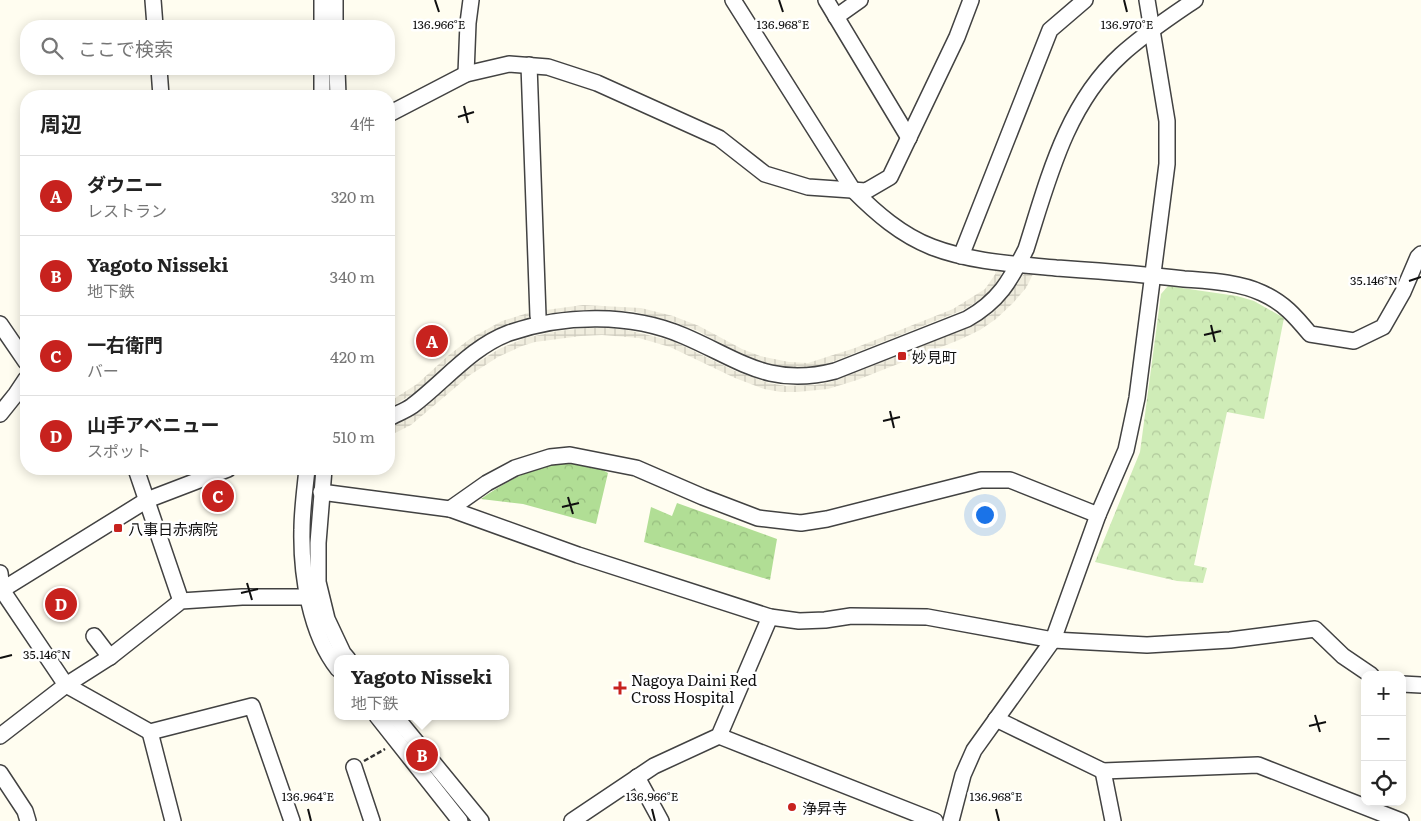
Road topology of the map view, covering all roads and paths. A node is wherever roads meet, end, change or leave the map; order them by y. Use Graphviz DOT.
graph roads {
  1 [pos="153,0"];
  2 [pos="322,0"];
  3 [pos="335,0"];
  4 [pos="471,0"];
  5 [pos="733,0"];
  6 [pos="826,0"];
  7 [pos="860,0"];
  8 [pos="971,0"];
  9 [pos="1085,0"];
  10 [pos="1147,0"];
  11 [pos="1195,0"];
  12 [pos="836,17"];
  13 [pos="155,20"];
  14 [pos="322,20"];
  15 [pos="336,20"];
  16 [pos="1152,29"];
  17 [pos="529,66"];
  18 [pos="466,74"];
  19 [pos="159,75"];
  20 [pos="322,75"];
  21 [pos="337,75"];
  22 [pos="161,90"];
  23 [pos="322,90"];
  24 [pos="338,90"];
  25 [pos="395,111"];
  26 [pos="909,138"];
  27 [pos="853,190"];
  28 [pos="1421,254"];
  29 [pos="961,256"];
  30 [pos="1018,265"];
  31 [pos="1153,275"];
  32 [pos="538,316"];
  33 [pos="0,324"];
  34 [pos="20,353"];
  35 [pos="20,388"];
  36 [pos="0,414"];
  37 [pos="395,415"];
  38 [pos="138,475"];
  39 [pos="212,475"];
  40 [pos="307,475"];
  41 [pos="323,475"];
  42 [pos="321,492"];
  43 [pos="147,500"];
  44 [pos="450,509"];
  45 [pos="1098,515"];
  46 [pos="0,573"];
  47 [pos="1,591"];
  48 [pos="308,597"];
  49 [pos="181,601"];
  50 [pos="770,617"];
  51 [pos="94,636"];
  52 [pos="1053,640"];
  53 [pos="345,655"];
  54 [pos="110,656"];
  55 [pos="334,664"];
  56 [pos="1365,671"];
  57 [pos="1406,684"];
  58 [pos="66,685"];
  59 [pos="1421,685"];
  60 [pos="996,719"];
  61 [pos="380,720"];
  62 [pos="398,720"];
  63 [pos="150,732"];
  64 [pos="0,736"];
  65 [pos="718,736"];
  66 [pos="398,742"];
  67 [pos="354,767"];
  68 [pos="1102,771"];
  69 [pos="0,773"];
  70 [pos="637,777"];
  71 [pos="28,821"];
  72 [pos="173,821"];
  73 [pos="292,821"];
  74 [pos="372,821"];
  75 [pos="460,821"];
  76 [pos="481,821"];
  77 [pos="572,821"];
  78 [pos="661,821"];
  79 [pos="935,821"];
  80 [pos="951,821"];
  81 [pos="1113,821"];
  82 [pos="1401,821"];
  1 -- 13 [label="street"];
  2 -- 14 [label="street"];
  3 -- 15 [label="street"];
  4 -- 18 [label="street"];
  5 -- 27 [label="street"];
  6 -- 12 [label="street"];
  7 -- 12 [label="street"];
  8 -- 26 [label="street"];
  9 -- 29 [label="street"];
  10 -- 16 [label="street"];
  11 -- 16 [label="street"];
  12 -- 26 [label="street"];
  16 -- 30 [label="street"];
  16 -- 31 [label="street"];
  17 -- 18 [label="street"];
  17 -- 27 [label="street"];
  17 -- 32 [label="street"];
  18 -- 25 [label="street"];
  19 -- 22 [label="street"];
  20 -- 23 [label="street"];
  21 -- 24 [label="street"];
  26 -- 27 [label="street"];
  27 -- 29 [label="street"];
  28 -- 31 [label="street"];
  29 -- 30 [label="street"];
  30 -- 31 [label="street"];
  30 -- 37 [label="street"];
  31 -- 45 [label="street"];
  33 -- 34 [label="street"];
  35 -- 36 [label="street"];
  38 -- 43 [label="street"];
  39 -- 43 [label="street"];
  40 -- 48 [label="street"];
  41 -- 42 [label="street"];
  42 -- 44 [label="street"];
  42 -- 53 [label="street"];
  43 -- 47 [label="street"];
  43 -- 49 [label="street"];
  44 -- 45 [label="street"];
  44 -- 50 [label="street"];
  45 -- 52 [label="street"];
  46 -- 47 [label="street"];
  47 -- 58 [label="street"];
  48 -- 49 [label="street"];
  48 -- 55 [label="street"];
  49 -- 54 [label="street"];
  50 -- 52 [label="street"];
  50 -- 65 [label="street"];
  51 -- 54 [label="street"];
  52 -- 56 [label="street"];
  52 -- 60 [label="street"];
  54 -- 58 [label="street"];
  57 -- 59 [label="street"];
  58 -- 63 [label="street"];
  58 -- 64 [label="street"];
  60 -- 68 [label="street"];
  60 -- 80 [label="street"];
  61 -- 66 [label="street"];
  62 -- 76 [label="street"];
  63 -- 72 [label="street"];
  63 -- 73 [label="street"];
  65 -- 70 [label="street"];
  65 -- 79 [label="street"];
  66 -- 67 [label="path"];
  66 -- 75 [label="street"];
  67 -- 74 [label="street"];
  68 -- 81 [label="street"];
  68 -- 82 [label="street"];
  69 -- 71 [label="street"];
  70 -- 77 [label="street"];
  70 -- 78 [label="street"];
}
